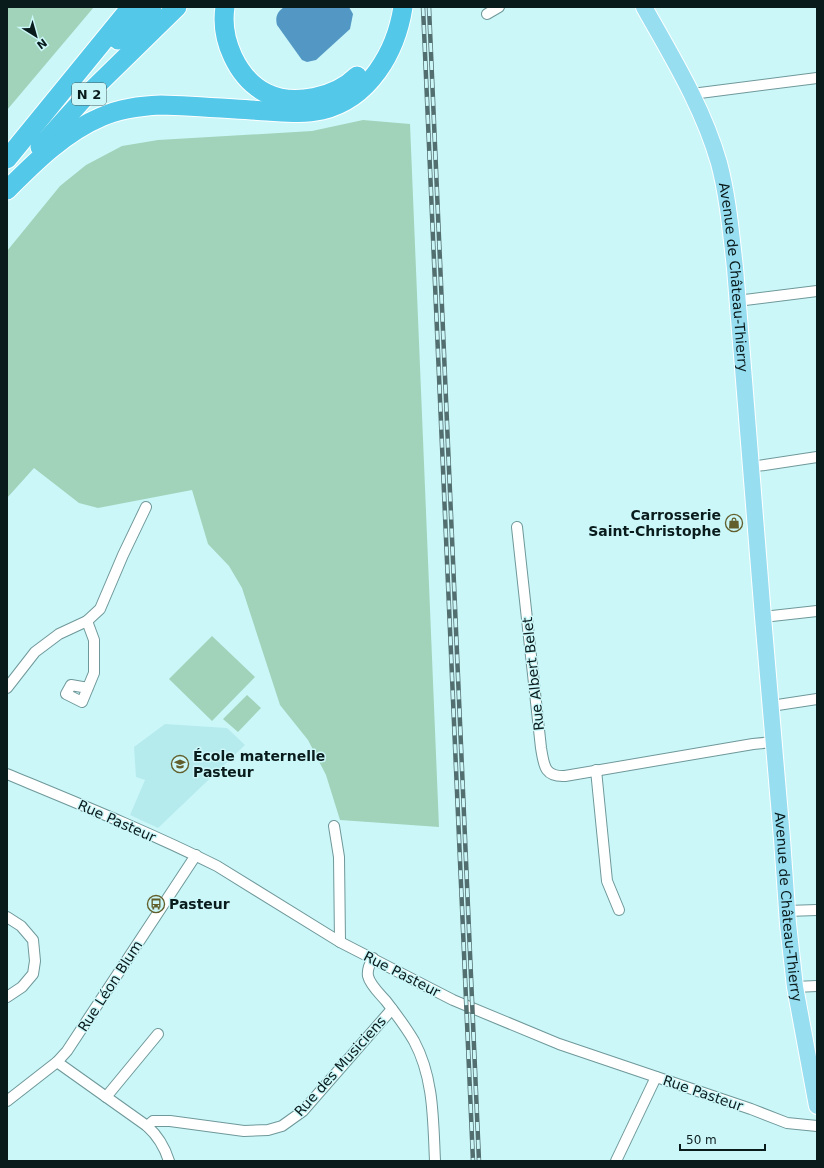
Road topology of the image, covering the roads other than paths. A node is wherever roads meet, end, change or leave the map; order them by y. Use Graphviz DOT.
graph roads {
  1 [pos="131,7"];
  2 [pos="152,7"];
  3 [pos="177,7"];
  4 [pos="225,7"];
  5 [pos="394,7"];
  6 [pos="404,7"];
  7 [pos="499,7"];
  8 [pos="644,7"];
  9 [pos="487,14"];
  10 [pos="817,78"];
  11 [pos="692,94"];
  12 [pos="39,121"];
  13 [pos="7,159"];
  14 [pos="7,187"];
  15 [pos="7,190"];
  16 [pos="817,291"];
  17 [pos="737,302"];
  18 [pos="817,457"];
  19 [pos="751,467"];
  20 [pos="146,507"];
  21 [pos="517,527"];
  22 [pos="817,611"];
  23 [pos="763,617"];
  24 [pos="87,621"];
  25 [pos="7,688"];
  26 [pos="88,688"];
  27 [pos="817,699"];
  28 [pos="770,706"];
  29 [pos="774,742"];
  30 [pos="596,770"];
  31 [pos="7,774"];
  32 [pos="334,826"];
  33 [pos="196,856"];
  34 [pos="618,910"];
  35 [pos="817,910"];
  36 [pos="787,911"];
  37 [pos="7,917"];
  38 [pos="340,942"];
  39 [pos="373,958"];
  40 [pos="817,986"];
  41 [pos="795,987"];
  42 [pos="7,996"];
  43 [pos="392,1009"];
  44 [pos="158,1034"];
  45 [pos="57,1062"];
  46 [pos="656,1077"];
  47 [pos="106,1097"];
  48 [pos="7,1101"];
  49 [pos="817,1106"];
  50 [pos="147,1126"];
  51 [pos="817,1126"];
  52 [pos="169,1161"];
  53 [pos="435,1161"];
  54 [pos="616,1161"];
  1 -- 12 [label="highway"];
  2 -- 12 [label="highway, N 2"];
  3 -- 14 [label="highway, N 2"];
  4 -- 5 [label="highway"];
  6 -- 15 [label="highway"];
  7 -- 9 [label="street"];
  8 -- 11 [label="main road, Avenue de Château-Thierry"];
  10 -- 11 [label="street"];
  11 -- 17 [label="main road, Avenue de Château-Thierry"];
  12 -- 13 [label="highway, N 2"];
  16 -- 17 [label="street"];
  17 -- 19 [label="main road, Avenue de Château-Thierry"];
  18 -- 19 [label="street"];
  19 -- 23 [label="main road, Avenue de Château-Thierry"];
  20 -- 24 [label="street"];
  21 -- 30 [label="street, Rue Albert Belet"];
  22 -- 23 [label="street"];
  23 -- 28 [label="main road, Avenue de Château-Thierry"];
  24 -- 25 [label="street"];
  24 -- 26 [label="street"];
  27 -- 28 [label="street"];
  28 -- 29 [label="main road, Avenue de Château-Thierry"];
  29 -- 30 [label="street, Rue Albert Belet"];
  29 -- 36 [label="main road, Avenue de Château-Thierry"];
  30 -- 34 [label="street"];
  31 -- 33 [label="street, Rue Pasteur"];
  32 -- 38 [label="street"];
  33 -- 38 [label="street, Rue Pasteur"];
  33 -- 45 [label="street, Rue Léon Blum"];
  35 -- 36 [label="street"];
  36 -- 41 [label="main road, Avenue de Château-Thierry"];
  37 -- 42 [label="street"];
  38 -- 39 [label="street, Rue Pasteur"];
  39 -- 43 [label="street"];
  39 -- 46 [label="street, Rue Pasteur"];
  40 -- 41 [label="street"];
  41 -- 49 [label="main road, Avenue de Château-Thierry"];
  43 -- 50 [label="street, Rue des Musiciens"];
  43 -- 53 [label="street"];
  44 -- 47 [label="street"];
  45 -- 47 [label="street"];
  45 -- 48 [label="street, Rue Léon Blum"];
  46 -- 51 [label="street, Rue Pasteur"];
  46 -- 54 [label="street"];
  47 -- 50 [label="street"];
  50 -- 52 [label="street"];
}
